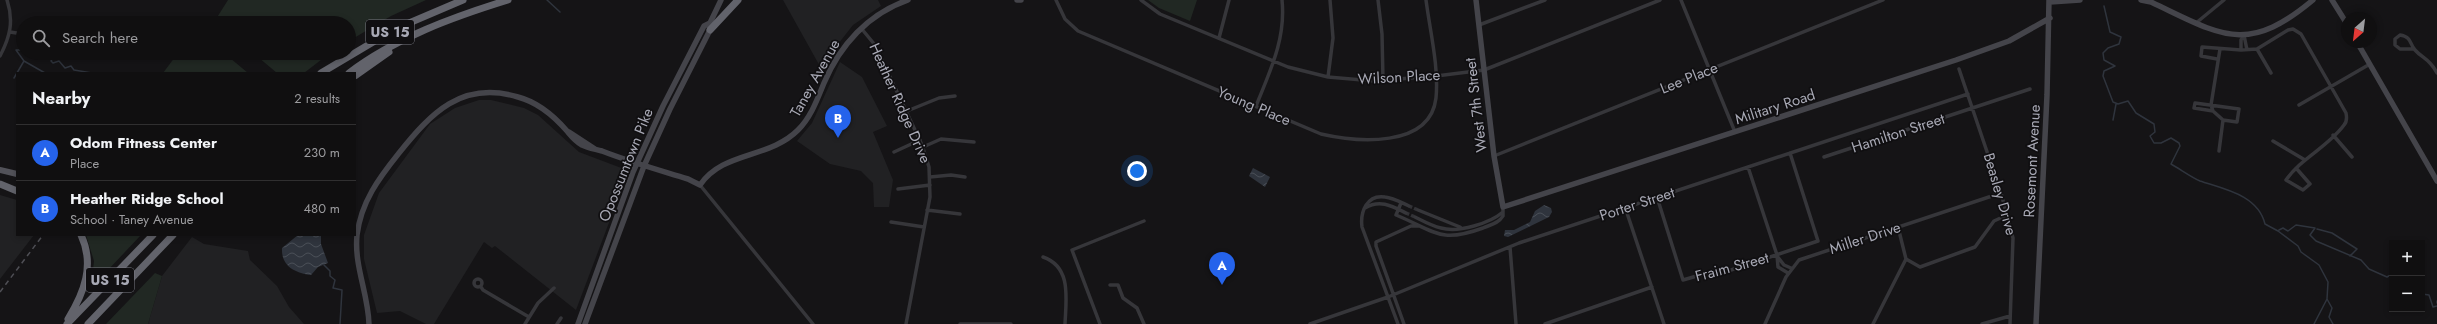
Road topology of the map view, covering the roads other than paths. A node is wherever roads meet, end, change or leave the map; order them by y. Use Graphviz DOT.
graph roads {
  1 [pos="6,0"];
  2 [pos="463,0"];
  3 [pos="508,0"];
  4 [pos="721,0"];
  5 [pos="738,0"];
  6 [pos="908,0"];
  7 [pos="1017,0"];
  8 [pos="1021,0"];
  9 [pos="1056,0"];
  10 [pos="1141,0"];
  11 [pos="1229,0"];
  12 [pos="1282,0"];
  13 [pos="1330,0"];
  14 [pos="1378,0"];
  15 [pos="1426,0"];
  16 [pos="1476,0"];
  17 [pos="1545,0"];
  18 [pos="1660,0"];
  19 [pos="1681,0"];
  20 [pos="1883,0"];
  21 [pos="2080,0"];
  22 [pos="2141,0"];
  23 [pos="2313,0"];
  24 [pos="2332,0"];
  25 [pos="2050,1"];
  26 [pos="2341,14"];
  27 [pos="2050,18"];
  28 [pos="2198,22"];
  29 [pos="1479,25"];
  30 [pos="710,26"];
  31 [pos="861,28"];
  32 [pos="10,32"];
  33 [pos="16,33"];
  34 [pos="414,35"];
  35 [pos="2244,35"];
  36 [pos="1219,38"];
  37 [pos="2361,48"];
  38 [pos="2220,49"];
  39 [pos="2257,49"];
  40 [pos="2414,49"];
  41 [pos="2241,50"];
  42 [pos="2247,50"];
  43 [pos="356,52"];
  44 [pos="0,56"];
  45 [pos="2217,59"];
  46 [pos="343,60"];
  47 [pos="1274,61"];
  48 [pos="2370,64"];
  49 [pos="1959,69"];
  50 [pos="1484,70"];
  51 [pos="1709,70"];
  52 [pos="323,72"];
  53 [pos="350,72"];
  54 [pos="2271,73"];
  55 [pos="2437,73"];
  56 [pos="356,75"];
  57 [pos="1436,76"];
  58 [pos="1328,77"];
  59 [pos="1383,80"];
  60 [pos="2331,86"];
  61 [pos="2030,89"];
  62 [pos="1968,94"];
  63 [pos="955,96"];
  64 [pos="2211,105"];
  65 [pos="2299,105"];
  66 [pos="1256,106"];
  67 [pos="1973,109"];
  68 [pos="907,111"];
  69 [pos="2213,111"];
  70 [pos="2223,120"];
  71 [pos="1735,133"];
  72 [pos="2333,136"];
  73 [pos="920,140"];
  74 [pos="2273,141"];
  75 [pos="974,142"];
  76 [pos="923,147"];
  77 [pos="2219,151"];
  78 [pos="894,152"];
  79 [pos="1790,154"];
  80 [pos="1494,156"];
  81 [pos="2352,157"];
  82 [pos="1824,158"];
  83 [pos="2305,160"];
  84 [pos="637,164"];
  85 [pos="644,166"];
  86 [pos="1748,167"];
  87 [pos="2296,168"];
  88 [pos="0,170"];
  89 [pos="16,174"];
  90 [pos="930,177"];
  91 [pos="965,177"];
  92 [pos="2437,181"];
  93 [pos="0,184"];
  94 [pos="700,185"];
  95 [pos="930,185"];
  96 [pos="16,189"];
  97 [pos="898,189"];
  98 [pos="2001,193"];
  99 [pos="1657,197"];
  100 [pos="1401,203"];
  101 [pos="1409,206"];
  102 [pos="1625,207"];
  103 [pos="927,210"];
  104 [pos="1363,210"];
  105 [pos="1398,210"];
  106 [pos="1418,210"];
  107 [pos="1503,210"];
  108 [pos="1406,213"];
  109 [pos="960,214"];
  110 [pos="2007,215"];
  111 [pos="1415,217"];
  112 [pos="1144,221"];
  113 [pos="891,222"];
  114 [pos="1420,226"];
  115 [pos="1465,227"];
  116 [pos="1898,227"];
  117 [pos="924,228"];
  118 [pos="81,236"];
  119 [pos="152,236"];
  120 [pos="172,236"];
  121 [pos="1510,247"];
  122 [pos="1777,255"];
  123 [pos="1043,256"];
  124 [pos="1906,259"];
  125 [pos="1791,268"];
  126 [pos="1788,273"];
  127 [pos="1110,285"];
  128 [pos="481,287"];
  129 [pos="554,288"];
  130 [pos="1652,288"];
  131 [pos="1394,294"];
  132 [pos="1388,297"];
  133 [pos="2010,316"];
  134 [pos="529,317"];
  135 [pos="561,318"];
  136 [pos="66,324"];
  137 [pos="88,324"];
  138 [pos="369,324"];
  139 [pos="525,324"];
  140 [pos="557,324"];
  141 [pos="578,324"];
  142 [pos="585,324"];
  143 [pos="813,324"];
  144 [pos="906,324"];
  145 [pos="960,324"];
  146 [pos="1012,324"];
  147 [pos="1065,324"];
  148 [pos="1100,324"];
  149 [pos="1144,324"];
  150 [pos="1310,324"];
  151 [pos="1398,324"];
  152 [pos="1404,324"];
  153 [pos="1516,324"];
  154 [pos="1545,324"];
  155 [pos="1664,324"];
  156 [pos="1765,324"];
  157 [pos="1873,324"];
  158 [pos="1982,324"];
  159 [pos="2010,324"];
  160 [pos="2037,324"];
  1 -- 32 [label="street"];
  2 -- 43 [label="highway, US 15"];
  3 -- 34 [label="highway, US 15"];
  4 -- 30 [label="street, Opossumtown Pike"];
  5 -- 30 [label="highway"];
  6 -- 31 [label="street, Taney Avenue"];
  7 -- 8 [label="street"];
  9 -- 66 [label="street, Young Place"];
  10 -- 36 [label="street, Wilson Place"];
  11 -- 36 [label="street"];
  12 -- 47 [label="street"];
  13 -- 58 [label="street"];
  14 -- 59 [label="street"];
  15 -- 57 [label="street, Young Place"];
  16 -- 29 [label="street, West 7th Street"];
  17 -- 29 [label="street"];
  18 -- 50 [label="street, Wilson Place"];
  19 -- 51 [label="street"];
  20 -- 51 [label="street, Lee Place"];
  21 -- 25 [label="street"];
  22 -- 28 [label="street"];
  23 -- 35 [label="street"];
  24 -- 26 [label="street"];
  25 -- 27 [label="street, Rosemont Avenue"];
  27 -- 71 [label="street, Military Road"];
  27 -- 160 [label="street, Rosemont Avenue"];
  28 -- 28 [label="street"];
  28 -- 35 [label="street"];
  29 -- 50 [label="street, West 7th Street"];
  30 -- 84 [label="street, Opossumtown Pike"];
  30 -- 85 [label="street, Opossumtown Pike"];
  31 -- 68 [label="street, Heather Ridge Drive"];
  31 -- 94 [label="street, Taney Avenue"];
  32 -- 33 [label="street"];
  32 -- 44 [label="street"];
  34 -- 53 [label="highway, US 15"];
  34 -- 56 [label="highway"];
  35 -- 41 [label="street"];
  35 -- 42 [label="street"];
  36 -- 47 [label="street, Wilson Place"];
  37 -- 48 [label="street"];
  38 -- 41 [label="street"];
  38 -- 45 [label="street"];
  38 -- 45 [label="street"];
  39 -- 42 [label="street"];
  39 -- 54 [label="street"];
  39 -- 60 [label="street"];
  40 -- 40 [label="street"];
  40 -- 55 [label="street"];
  41 -- 42 [label="street"];
  45 -- 64 [label="street"];
  46 -- 52 [label="highway, US 15"];
  47 -- 58 [label="street, Wilson Place"];
  47 -- 66 [label="street"];
  48 -- 60 [label="street"];
  48 -- 92 [label="street"];
  49 -- 62 [label="street, Beasley Drive"];
  50 -- 57 [label="street, Wilson Place"];
  50 -- 80 [label="street, West 7th Street"];
  51 -- 71 [label="street"];
  51 -- 80 [label="street, Lee Place"];
  57 -- 59 [label="street, Wilson Place"];
  57 -- 66 [label="street, Young Place"];
  58 -- 59 [label="street, Wilson Place"];
  60 -- 65 [label="street"];
  60 -- 72 [label="street"];
  61 -- 67 [label="street, Hamilton Street"];
  62 -- 67 [label="street, Beasley Drive"];
  62 -- 79 [label="street, Porter Street"];
  63 -- 68 [label="street"];
  64 -- 69 [label="street"];
  64 -- 69 [label="street"];
  64 -- 70 [label="street"];
  67 -- 82 [label="street, Hamilton Street"];
  67 -- 98 [label="street, Beasley Drive"];
  68 -- 73 [label="street, Heather Ridge Drive"];
  69 -- 70 [label="street"];
  70 -- 77 [label="street"];
  71 -- 107 [label="street, Military Road"];
  72 -- 81 [label="street"];
  72 -- 83 [label="street"];
  73 -- 76 [label="street, Heather Ridge Drive"];
  73 -- 78 [label="street"];
  74 -- 83 [label="street"];
  75 -- 76 [label="street"];
  76 -- 90 [label="street, Heather Ridge Drive"];
  79 -- 86 [label="street, Porter Street"];
  79 -- 122 [label="street, Fraim Street"];
  80 -- 107 [label="street, West 7th Street"];
  83 -- 87 [label="street"];
  84 -- 85 [label="street"];
  84 -- 138 [label="street"];
  84 -- 141 [label="street, Opossumtown Pike"];
  85 -- 94 [label="street"];
  85 -- 142 [label="street, Opossumtown Pike"];
  86 -- 99 [label="street, Porter Street"];
  86 -- 122 [label="street"];
  87 -- 87 [label="street"];
  88 -- 89 [label="main road"];
  90 -- 91 [label="street"];
  90 -- 95 [label="street, Heather Ridge Drive"];
  93 -- 96 [label="highway"];
  94 -- 143 [label="street"];
  95 -- 97 [label="street"];
  95 -- 103 [label="street, Heather Ridge Drive"];
  98 -- 110 [label="street, Beasley Drive"];
  98 -- 116 [label="street, Miller Drive"];
  99 -- 102 [label="street, Porter Street"];
  99 -- 122 [label="street, Fraim Street"];
  100 -- 101 [label="street"];
  100 -- 104 [label="street"];
  100 -- 105 [label="street"];
  102 -- 121 [label="street, Porter Street"];
  102 -- 130 [label="street"];
  103 -- 109 [label="street"];
  103 -- 117 [label="street, Heather Ridge Drive"];
  104 -- 105 [label="street"];
  104 -- 132 [label="street"];
  105 -- 108 [label="street"];
  105 -- 114 [label="street"];
  106 -- 115 [label="street"];
  107 -- 114 [label="street"];
  107 -- 115 [label="street"];
  110 -- 124 [label="street"];
  110 -- 133 [label="street, Beasley Drive"];
  111 -- 115 [label="street"];
  112 -- 148 [label="street"];
  113 -- 117 [label="street"];
  114 -- 131 [label="street"];
  116 -- 124 [label="street"];
  116 -- 125 [label="street, Miller Drive"];
  117 -- 144 [label="street, Heather Ridge Drive"];
  118 -- 136 [label="highway"];
  119 -- 136 [label="highway, US 15"];
  120 -- 137 [label="highway, US 15"];
  121 -- 131 [label="street, Porter Street"];
  121 -- 153 [label="street"];
  122 -- 125 [label="street"];
  122 -- 126 [label="street"];
  123 -- 147 [label="street"];
  124 -- 157 [label="street"];
  125 -- 126 [label="street, Miller Drive"];
  126 -- 156 [label="street, Miller Drive"];
  127 -- 149 [label="street"];
  128 -- 134 [label="street"];
  129 -- 134 [label="street"];
  130 -- 154 [label="street"];
  130 -- 155 [label="street"];
  131 -- 132 [label="street, Porter Street"];
  131 -- 152 [label="street"];
  132 -- 150 [label="street, Porter Street"];
  132 -- 151 [label="street"];
  133 -- 158 [label="street"];
  133 -- 159 [label="street, Beasley Drive"];
  134 -- 139 [label="street"];
  135 -- 140 [label="street"];
  145 -- 146 [label="street"];
}
